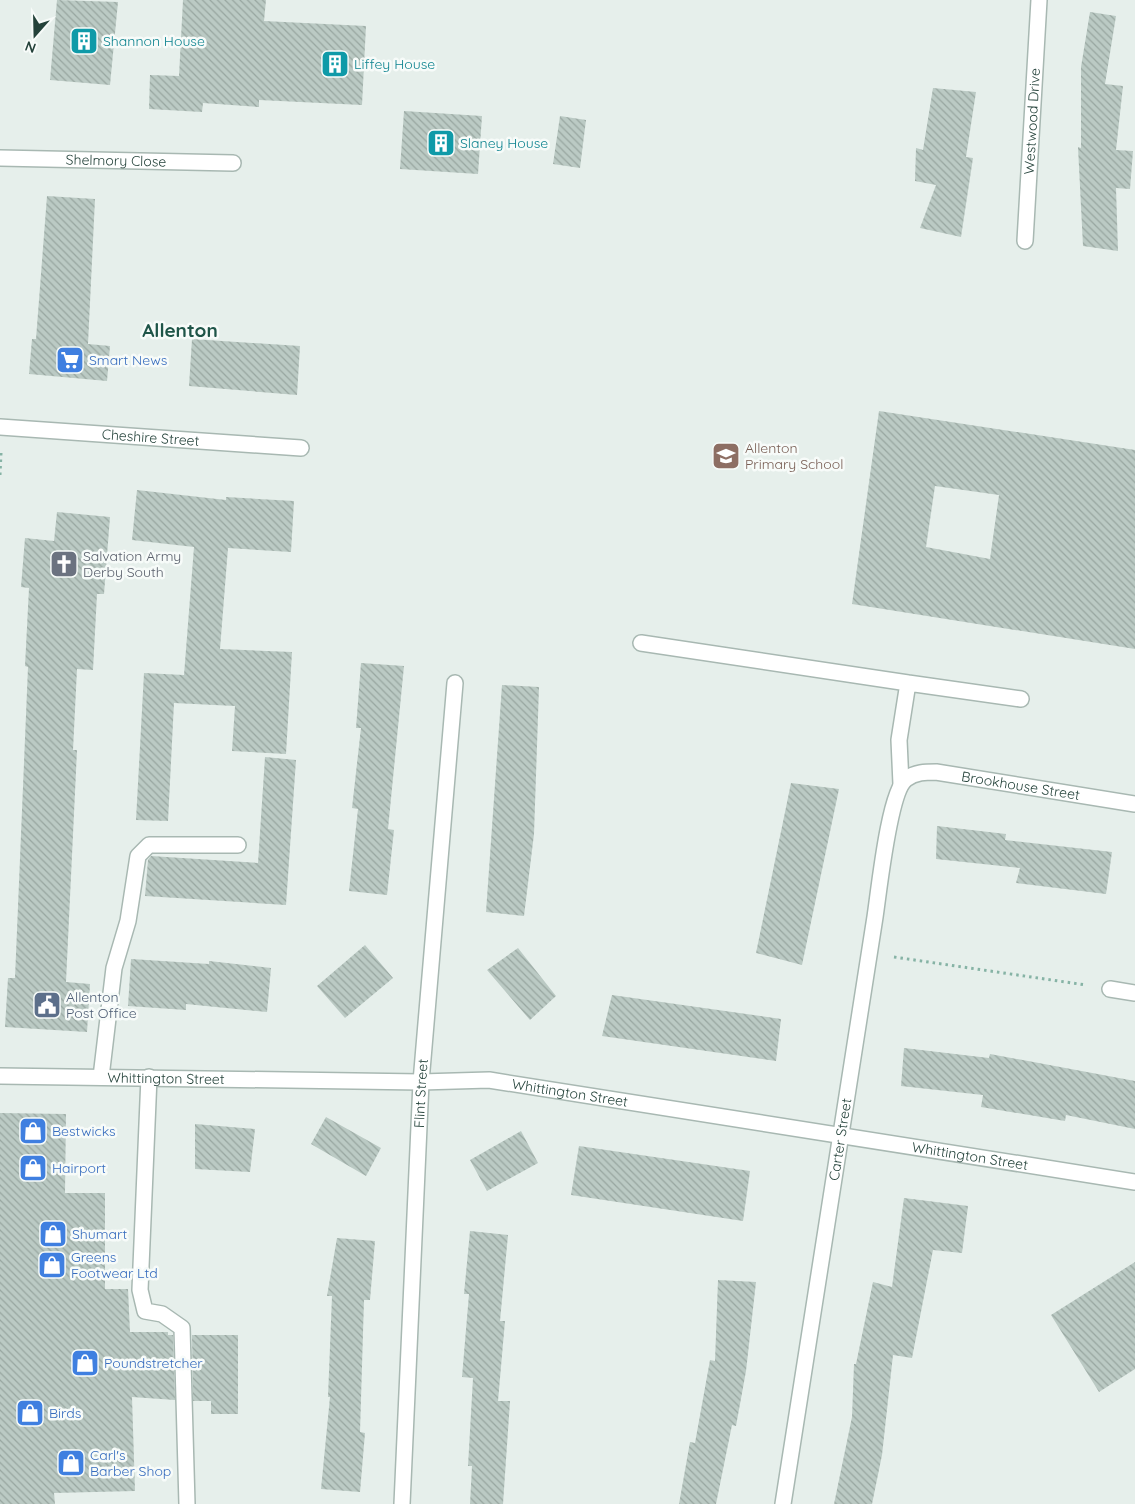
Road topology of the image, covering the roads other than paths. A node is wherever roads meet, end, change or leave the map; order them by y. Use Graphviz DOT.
graph roads {
  1 [pos="1039,0"];
  2 [pos="0,158"];
  3 [pos="232,163"];
  4 [pos="1024,241"];
  5 [pos="0,427"];
  6 [pos="301,448"];
  7 [pos="642,643"];
  8 [pos="455,683"];
  9 [pos="908,683"];
  10 [pos="1021,699"];
  11 [pos="904,781"];
  12 [pos="1135,804"];
  13 [pos="238,845"];
  14 [pos="1110,989"];
  15 [pos="1135,994"];
  16 [pos="0,1076"];
  17 [pos="101,1077"];
  18 [pos="149,1077"];
  19 [pos="421,1082"];
  20 [pos="841,1134"];
  21 [pos="1135,1182"];
  22 [pos="187,1504"];
  23 [pos="402,1504"];
  24 [pos="783,1504"];
  1 -- 4 [label="street, Westwood Drive"];
  2 -- 3 [label="street, Shelmory Close"];
  5 -- 6 [label="street, Cheshire Street"];
  7 -- 9 [label="street"];
  8 -- 19 [label="street, Flint Street"];
  9 -- 10 [label="street"];
  9 -- 11 [label="street, Carter Street"];
  11 -- 12 [label="street, Brookhouse Street"];
  11 -- 20 [label="street, Carter Street"];
  13 -- 17 [label="street"];
  14 -- 15 [label="street"];
  16 -- 17 [label="street, Whittington Street"];
  17 -- 18 [label="street, Whittington Street"];
  18 -- 19 [label="street, Whittington Street"];
  18 -- 22 [label="street"];
  19 -- 20 [label="street, Whittington Street"];
  19 -- 23 [label="street, Flint Street"];
  20 -- 21 [label="street, Whittington Street"];
  20 -- 24 [label="street, Carter Street"];
}
